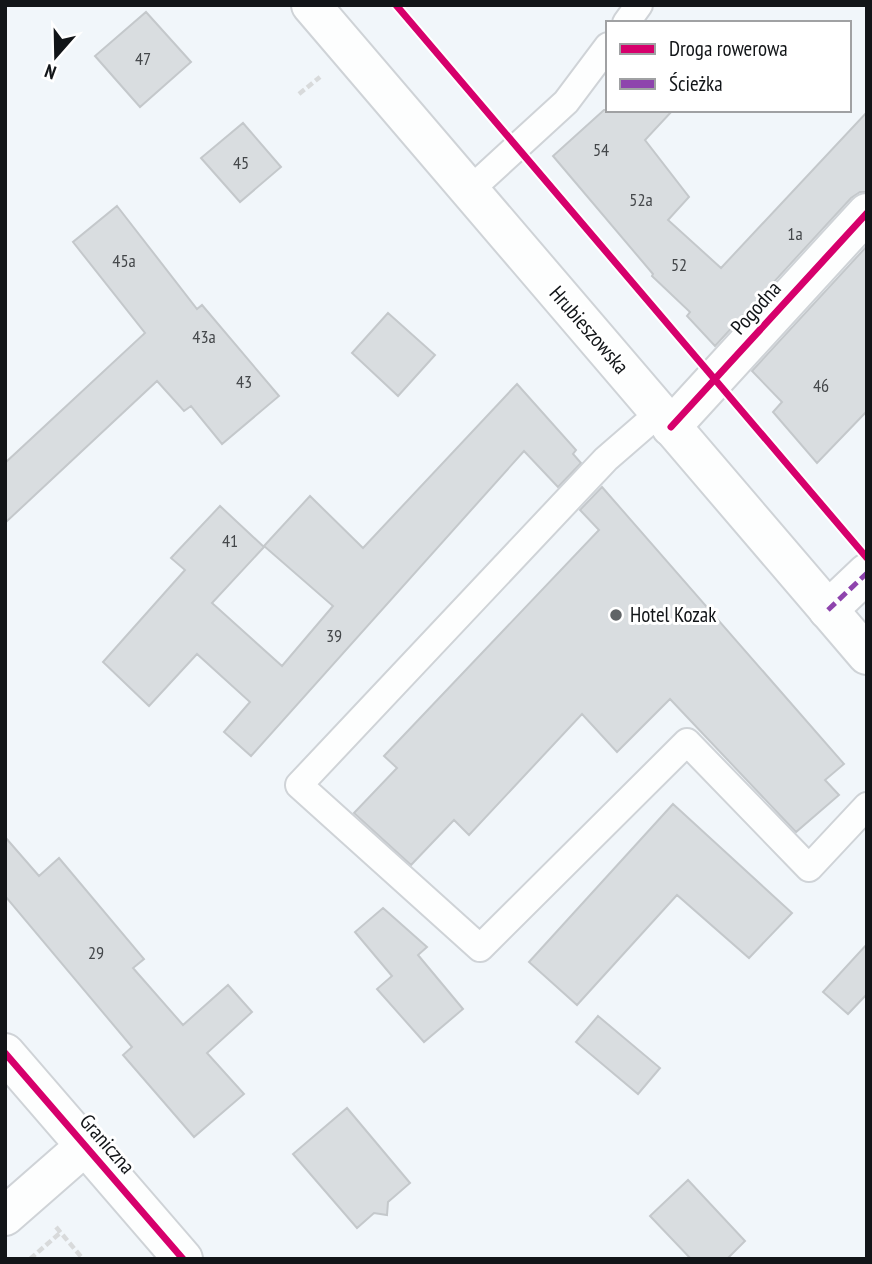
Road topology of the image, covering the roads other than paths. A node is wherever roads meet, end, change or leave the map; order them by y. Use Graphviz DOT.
graph roads {
  1 [pos="639,5"];
  2 [pos="326,10"];
  3 [pos="627,21"];
  4 [pos="606,50"];
  5 [pos="469,191"];
  6 [pos="867,213"];
  7 [pos="665,420"];
  8 [pos="867,573"];
  9 [pos="828,610"];
  10 [pos="867,655"];
  11 [pos="867,806"];
  12 [pos="5,1053"];
  13 [pos="85,1146"];
  14 [pos="5,1216"];
  15 [pos="183,1259"];
  1 -- 3 [label="lane"];
  2 -- 5 [label="main road, Hrubieszowska"];
  4 -- 5 [label="lane"];
  5 -- 7 [label="main road, Hrubieszowska"];
  6 -- 7 [label="main road, Pogodna"];
  7 -- 9 [label="main road, Hrubieszowska"];
  7 -- 11 [label="lane"];
  8 -- 9 [label="main road"];
  9 -- 10 [label="main road, Hrubieszowska"];
  12 -- 13 [label="main road, Graniczna"];
  13 -- 14 [label="main road"];
  13 -- 15 [label="main road, Graniczna"];
}
